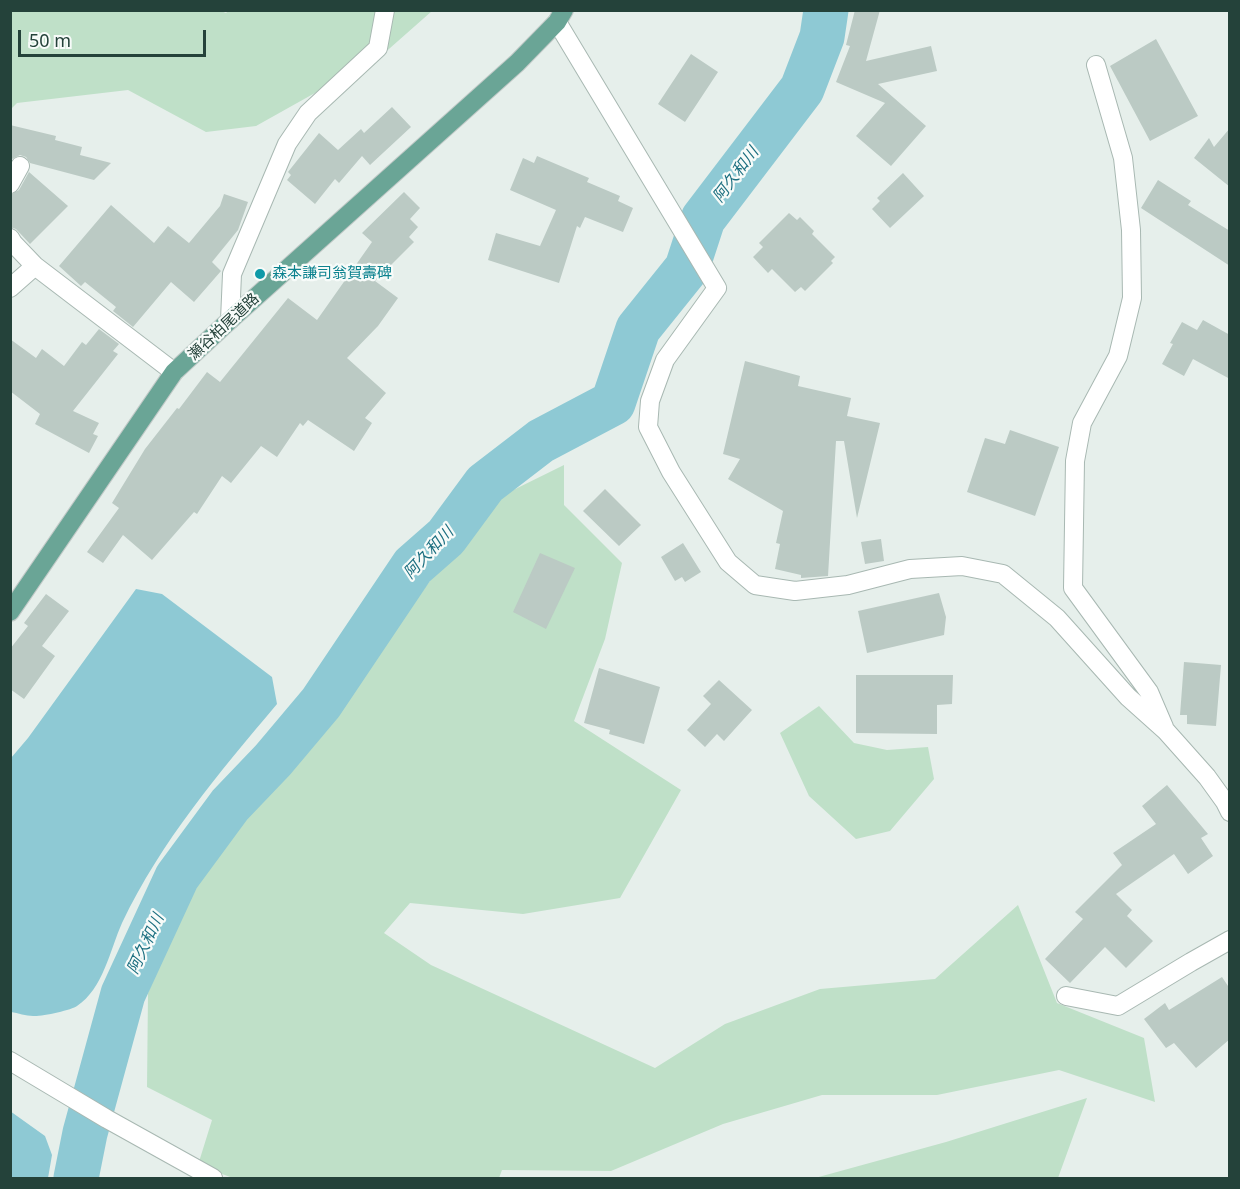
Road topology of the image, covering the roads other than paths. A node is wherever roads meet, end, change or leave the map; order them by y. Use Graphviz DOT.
graph roads {
  1 [pos="385,10"];
  2 [pos="560,16"];
  3 [pos="1096,65"];
  4 [pos="20,166"];
  5 [pos="10,184"];
  6 [pos="10,238"];
  7 [pos="35,266"];
  8 [pos="10,288"];
  9 [pos="230,320"];
  10 [pos="174,372"];
  11 [pos="10,612"];
  12 [pos="1166,731"];
  13 [pos="1230,812"];
  14 [pos="1230,940"];
  15 [pos="1066,996"];
  16 [pos="10,1061"];
  17 [pos="213,1179"];
  1 -- 9 [label="street"];
  2 -- 9 [label="main road, 瀬谷柏尾道路"];
  2 -- 12 [label="street"];
  3 -- 12 [label="street"];
  4 -- 5 [label="street"];
  6 -- 7 [label="street"];
  7 -- 8 [label="street"];
  7 -- 10 [label="street"];
  9 -- 10 [label="main road, 瀬谷柏尾道路"];
  10 -- 11 [label="main road, 瀬谷柏尾道路"];
  12 -- 13 [label="street"];
  14 -- 15 [label="street"];
  16 -- 17 [label="street"];
}
